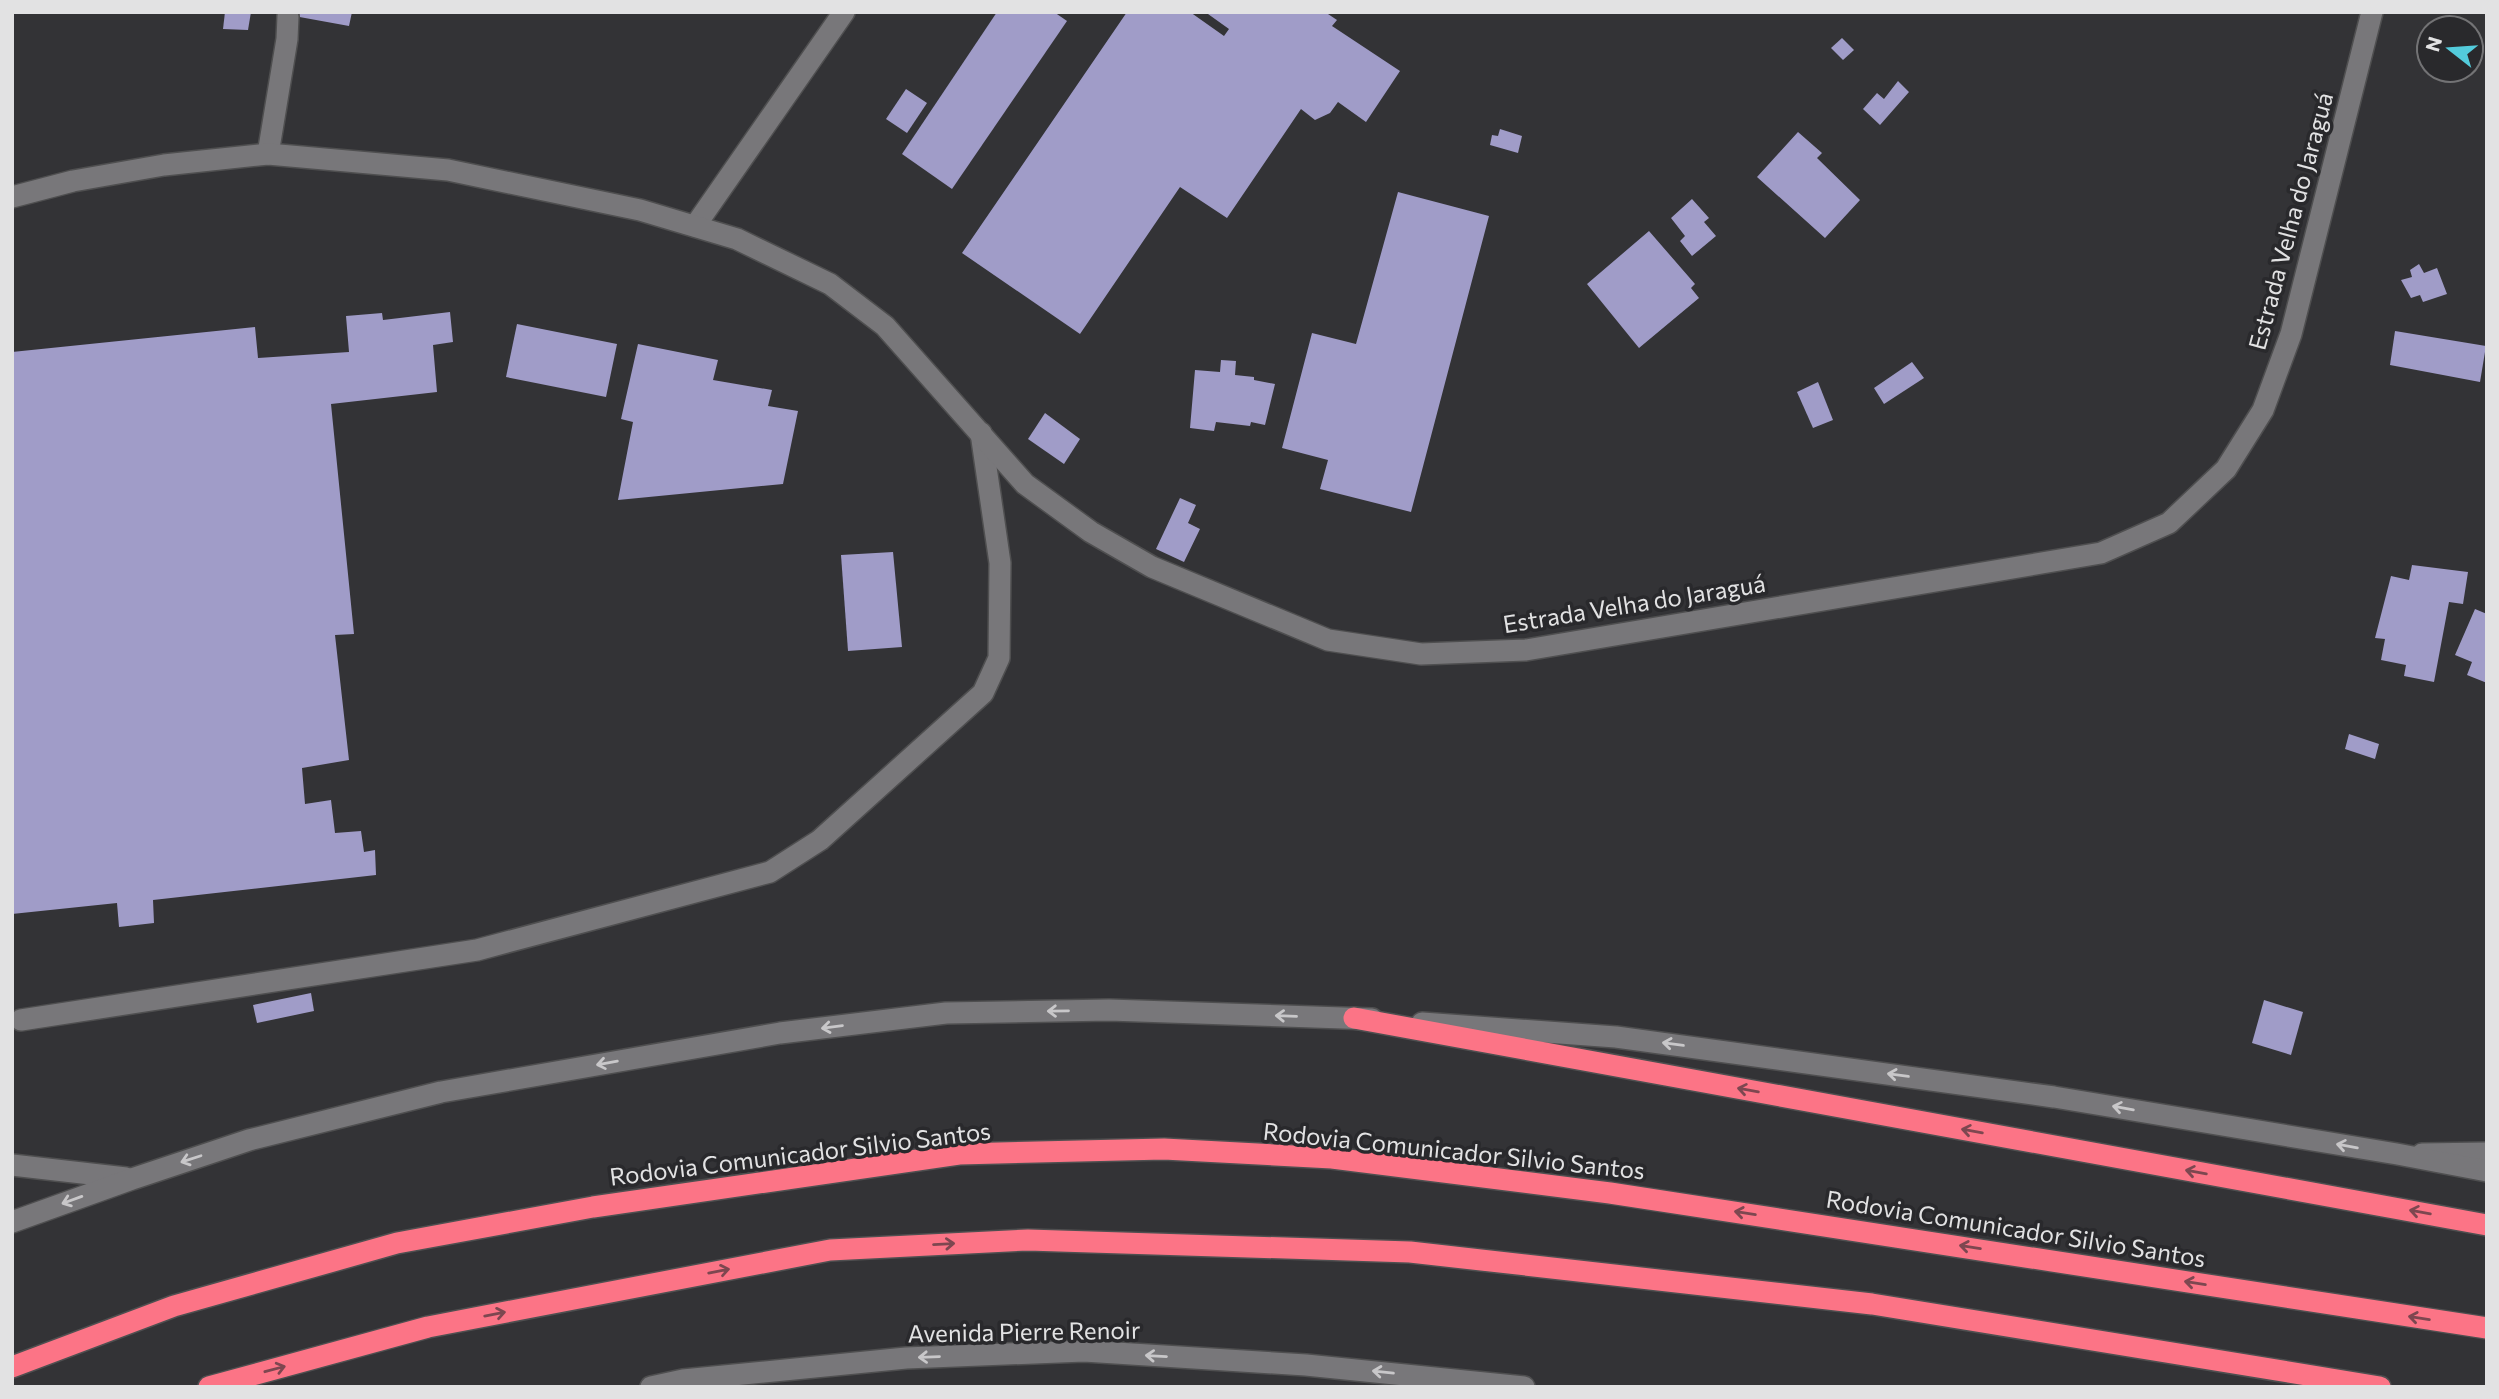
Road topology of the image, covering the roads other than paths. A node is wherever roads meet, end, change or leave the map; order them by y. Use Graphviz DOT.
graph roads {
  1 [pos="844,12"];
  2 [pos="2372,12"];
  3 [pos="288,16"];
  4 [pos="268,155"];
  5 [pos="12,197"];
  6 [pos="695,226"];
  7 [pos="981,433"];
  8 [pos="1354,1018"];
  9 [pos="21,1020"];
  10 [pos="2487,1153"];
  11 [pos="2397,1154"];
  12 [pos="12,1165"];
  13 [pos="2487,1171"];
  14 [pos="132,1179"];
  15 [pos="12,1222"];
  16 [pos="2487,1225"];
  17 [pos="2487,1328"];
  18 [pos="12,1367"];
  19 [pos="209,1387"];
  20 [pos="650,1387"];
  21 [pos="1524,1387"];
  22 [pos="2380,1387"];
  1 -- 6 [label="street"];
  2 -- 7 [label="street, Estrada Velha do Jaraguá"];
  3 -- 4 [label="street"];
  4 -- 5 [label="street, Estrada Velha do Jaraguá"];
  4 -- 6 [label="street, Estrada Velha do Jaraguá"];
  6 -- 7 [label="street, Estrada Velha do Jaraguá"];
  7 -- 9 [label="street"];
  11 -- 8 [label="street, one-way"];
  8 -- 14 [label="street, one-way"];
  16 -- 8 [label="highway, one-way"];
  10 -- 11 [label="street"];
  11 -- 13 [label="street"];
  12 -- 14 [label="street"];
  14 -- 15 [label="street, one-way"];
  17 -- 18 [label="highway, Rodovia Comunicador Silvio Santos, one-way"];
  19 -- 22 [label="highway, one-way"];
  21 -- 20 [label="street, Avenida Pierre Renoir, one-way"];
}
